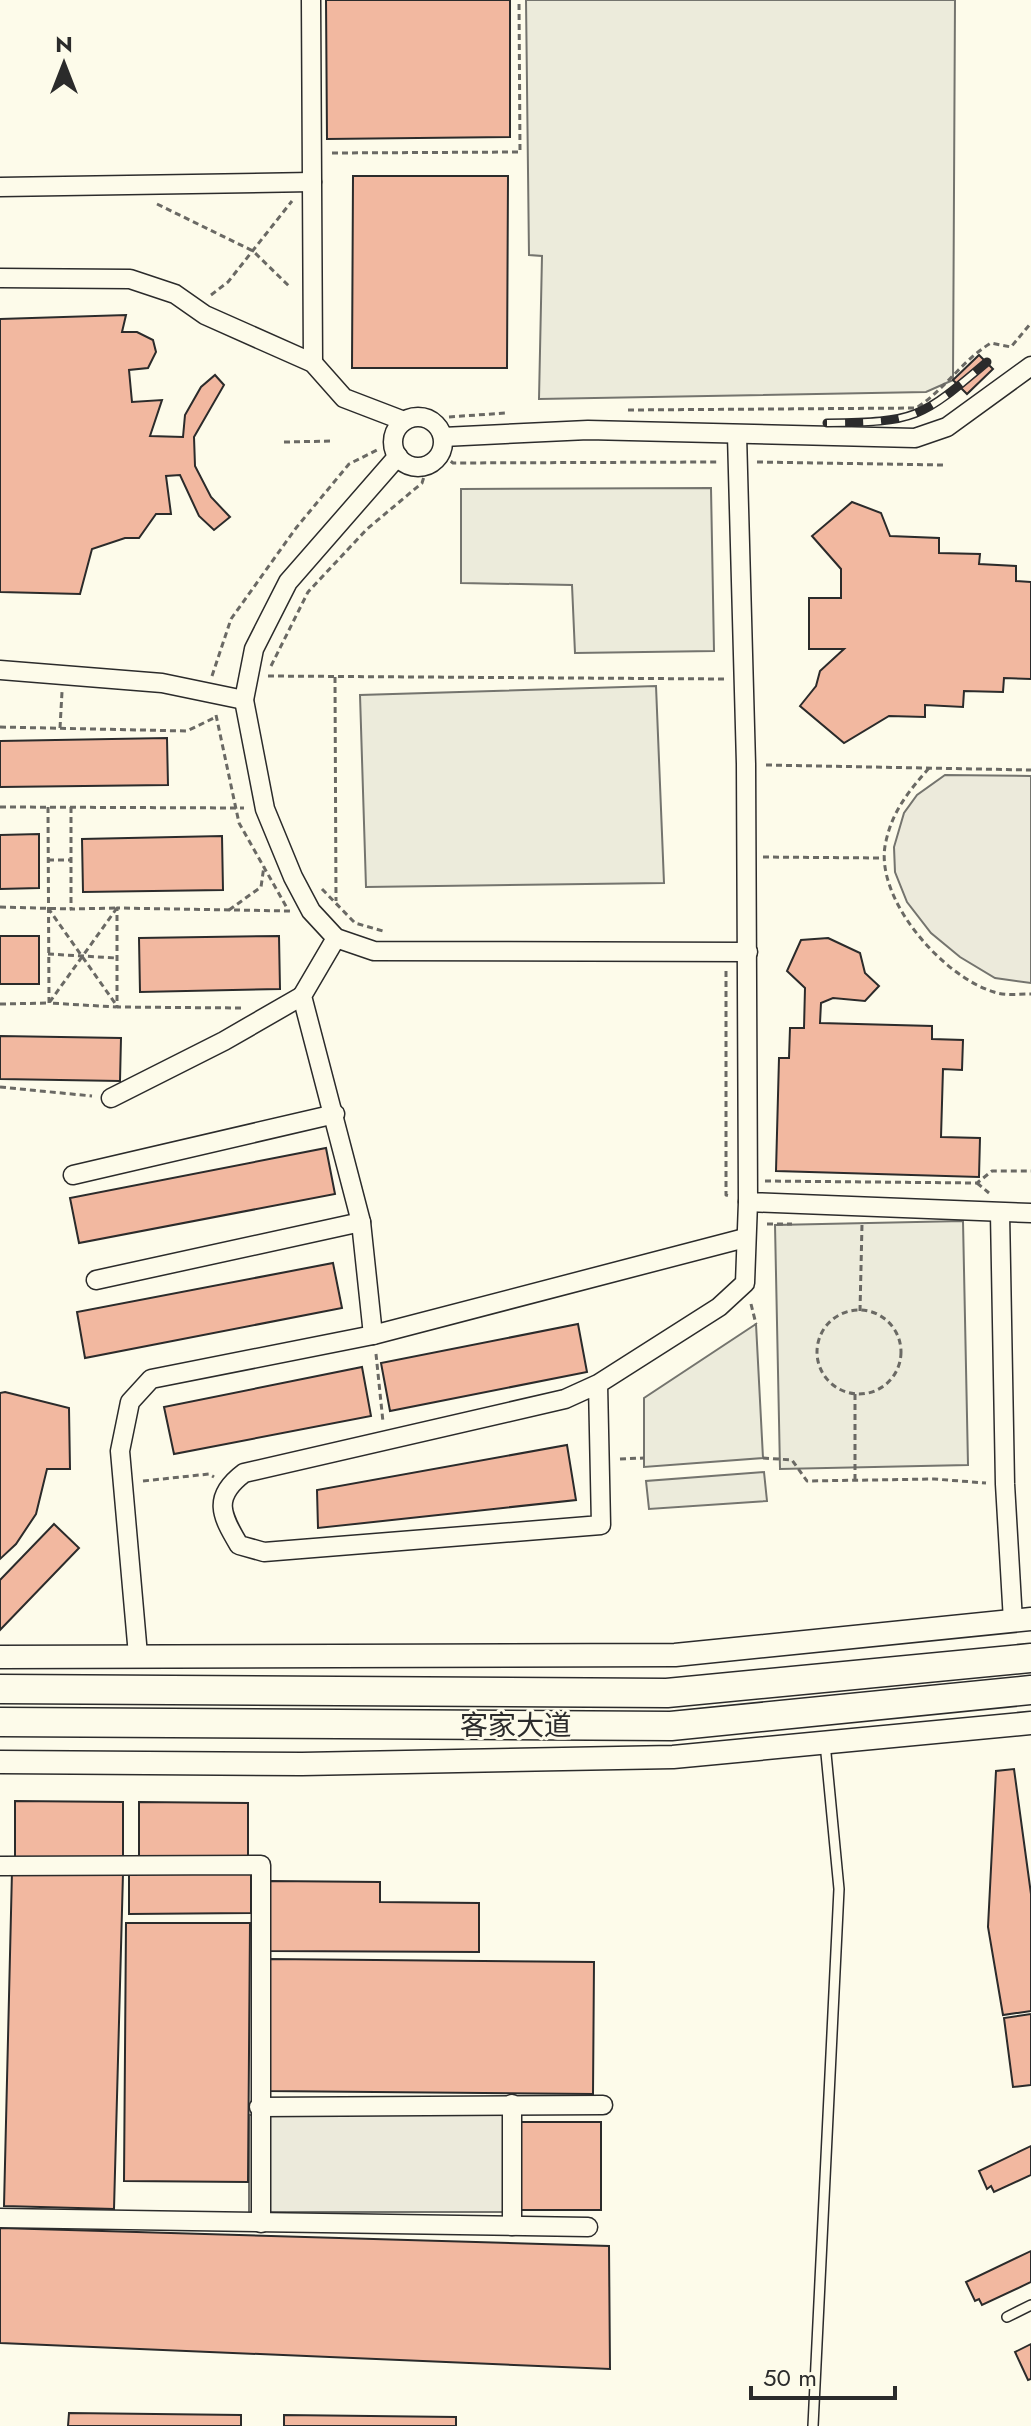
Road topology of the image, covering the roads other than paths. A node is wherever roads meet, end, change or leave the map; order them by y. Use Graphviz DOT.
graph roads {
  1 [pos="311,0"];
  2 [pos="312,182"];
  3 [pos="0,187"];
  4 [pos="0,278"];
  5 [pos="313,363"];
  6 [pos="1031,366"];
  7 [pos="404,421"];
  8 [pos="737,435"];
  9 [pos="437,445"];
  10 [pos="396,449"];
  11 [pos="0,670"];
  12 [pos="246,706"];
  13 [pos="336,938"];
  14 [pos="748,952"];
  15 [pos="302,996"];
  16 [pos="111,1098"];
  17 [pos="335,1114"];
  18 [pos="73,1175"];
  19 [pos="748,1202"];
  20 [pos="1000,1213"];
  21 [pos="1031,1213"];
  22 [pos="361,1222"];
  23 [pos="745,1238"];
  24 [pos="96,1280"];
  25 [pos="373,1335"];
  26 [pos="598,1384"];
  27 [pos="1022,1620"];
  28 [pos="138,1655"];
  29 [pos="0,1657"];
  30 [pos="1031,1658"];
  31 [pos="0,1689"];
  32 [pos="1031,1690"];
  33 [pos="0,1722"];
  34 [pos="1031,1723"];
  35 [pos="825,1743"];
  36 [pos="0,1762"];
  37 [pos="0,1866"];
  38 [pos="512,2104"];
  39 [pos="603,2105"];
  40 [pos="259,2107"];
  41 [pos="0,2218"];
  42 [pos="261,2223"];
  43 [pos="512,2226"];
  44 [pos="588,2227"];
  45 [pos="1031,2305"];
  46 [pos="1007,2317"];
  47 [pos="813,2426"];
  1 -- 2 [label="street"];
  2 -- 3 [label="street"];
  2 -- 5 [label="street"];
  4 -- 5 [label="street"];
  5 -- 7 [label="street"];
  6 -- 8 [label="street"];
  7 -- 9 [label="street"];
  7 -- 10 [label="street"];
  8 -- 9 [label="street"];
  8 -- 14 [label="street"];
  9 -- 10 [label="street"];
  10 -- 12 [label="street"];
  11 -- 12 [label="street"];
  12 -- 13 [label="street"];
  13 -- 14 [label="street"];
  13 -- 15 [label="street"];
  14 -- 19 [label="street"];
  15 -- 16 [label="street"];
  15 -- 17 [label="street"];
  17 -- 18 [label="street"];
  17 -- 22 [label="street"];
  19 -- 20 [label="street"];
  19 -- 23 [label="street"];
  20 -- 21 [label="street"];
  20 -- 27 [label="street"];
  22 -- 24 [label="street"];
  22 -- 25 [label="street"];
  23 -- 25 [label="street"];
  23 -- 26 [label="street"];
  25 -- 28 [label="street"];
  26 -- 26 [label="street"];
  27 -- 28 [label="street"];
  28 -- 29 [label="street"];
  30 -- 31 [label="main road, 客家大道"];
  32 -- 33 [label="main road, 客家大道"];
  34 -- 35 [label="street"];
  35 -- 36 [label="street"];
  35 -- 47 [label="lane"];
  37 -- 40 [label="street"];
  38 -- 39 [label="street"];
  38 -- 40 [label="street"];
  38 -- 43 [label="street"];
  40 -- 42 [label="street"];
  41 -- 42 [label="street"];
  42 -- 43 [label="street"];
  43 -- 44 [label="street"];
  45 -- 46 [label="lane"];
}
